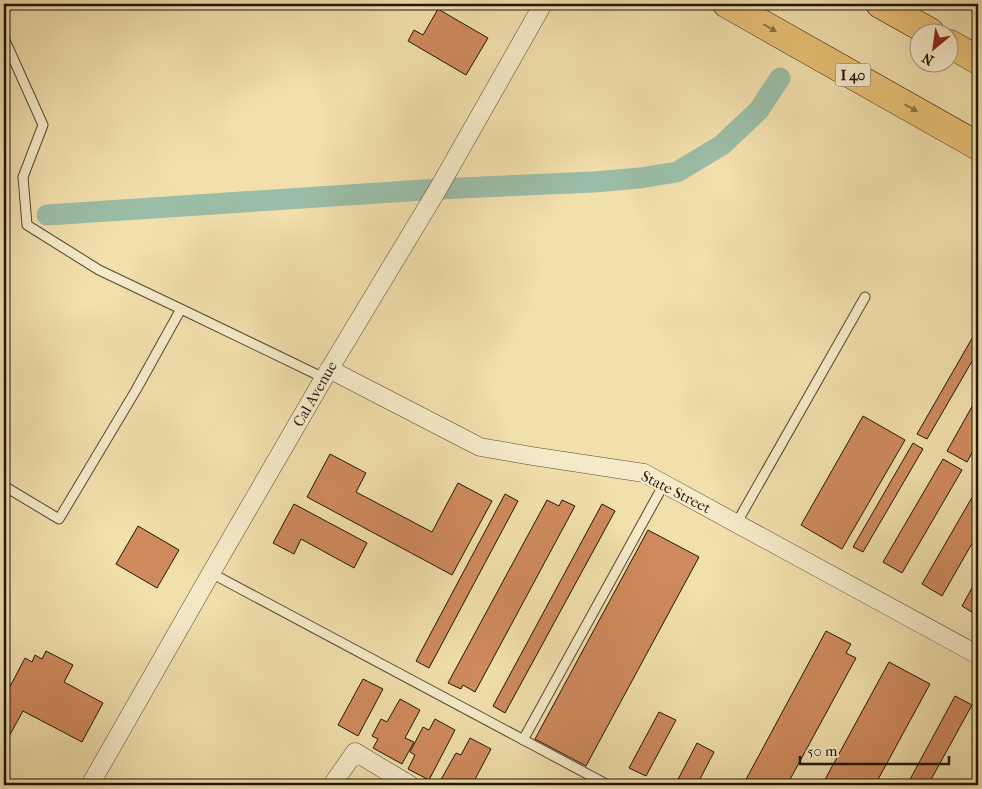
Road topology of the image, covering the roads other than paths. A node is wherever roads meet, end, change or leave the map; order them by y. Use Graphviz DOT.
graph roads {
  1 [pos="543,4"];
  2 [pos="727,4"];
  3 [pos="880,4"];
  4 [pos="912,22"];
  5 [pos="4,38"];
  6 [pos="960,50"];
  7 [pos="978,60"];
  8 [pos="978,146"];
  9 [pos="865,296"];
  10 [pos="181,309"];
  11 [pos="327,374"];
  12 [pos="664,484"];
  13 [pos="4,486"];
  14 [pos="736,524"];
  15 [pos="211,573"];
  16 [pos="978,655"];
  17 [pos="523,740"];
  18 [pos="90,785"];
  19 [pos="332,785"];
  20 [pos="410,785"];
  21 [pos="608,785"];
  1 -- 11 [label="street, Cal Avenue"];
  2 -- 8 [label="highway, I 40, one-way"];
  3 -- 4 [label="highway"];
  5 -- 10 [label="lane"];
  6 -- 7 [label="highway"];
  9 -- 14 [label="lane"];
  10 -- 11 [label="lane"];
  10 -- 13 [label="lane"];
  11 -- 12 [label="street, State Street"];
  11 -- 15 [label="street, Cal Avenue"];
  12 -- 14 [label="street, State Street"];
  12 -- 17 [label="lane"];
  14 -- 16 [label="street, State Street"];
  15 -- 17 [label="lane"];
  15 -- 18 [label="street, Cal Avenue"];
  17 -- 21 [label="lane"];
  19 -- 20 [label="street"];
}
